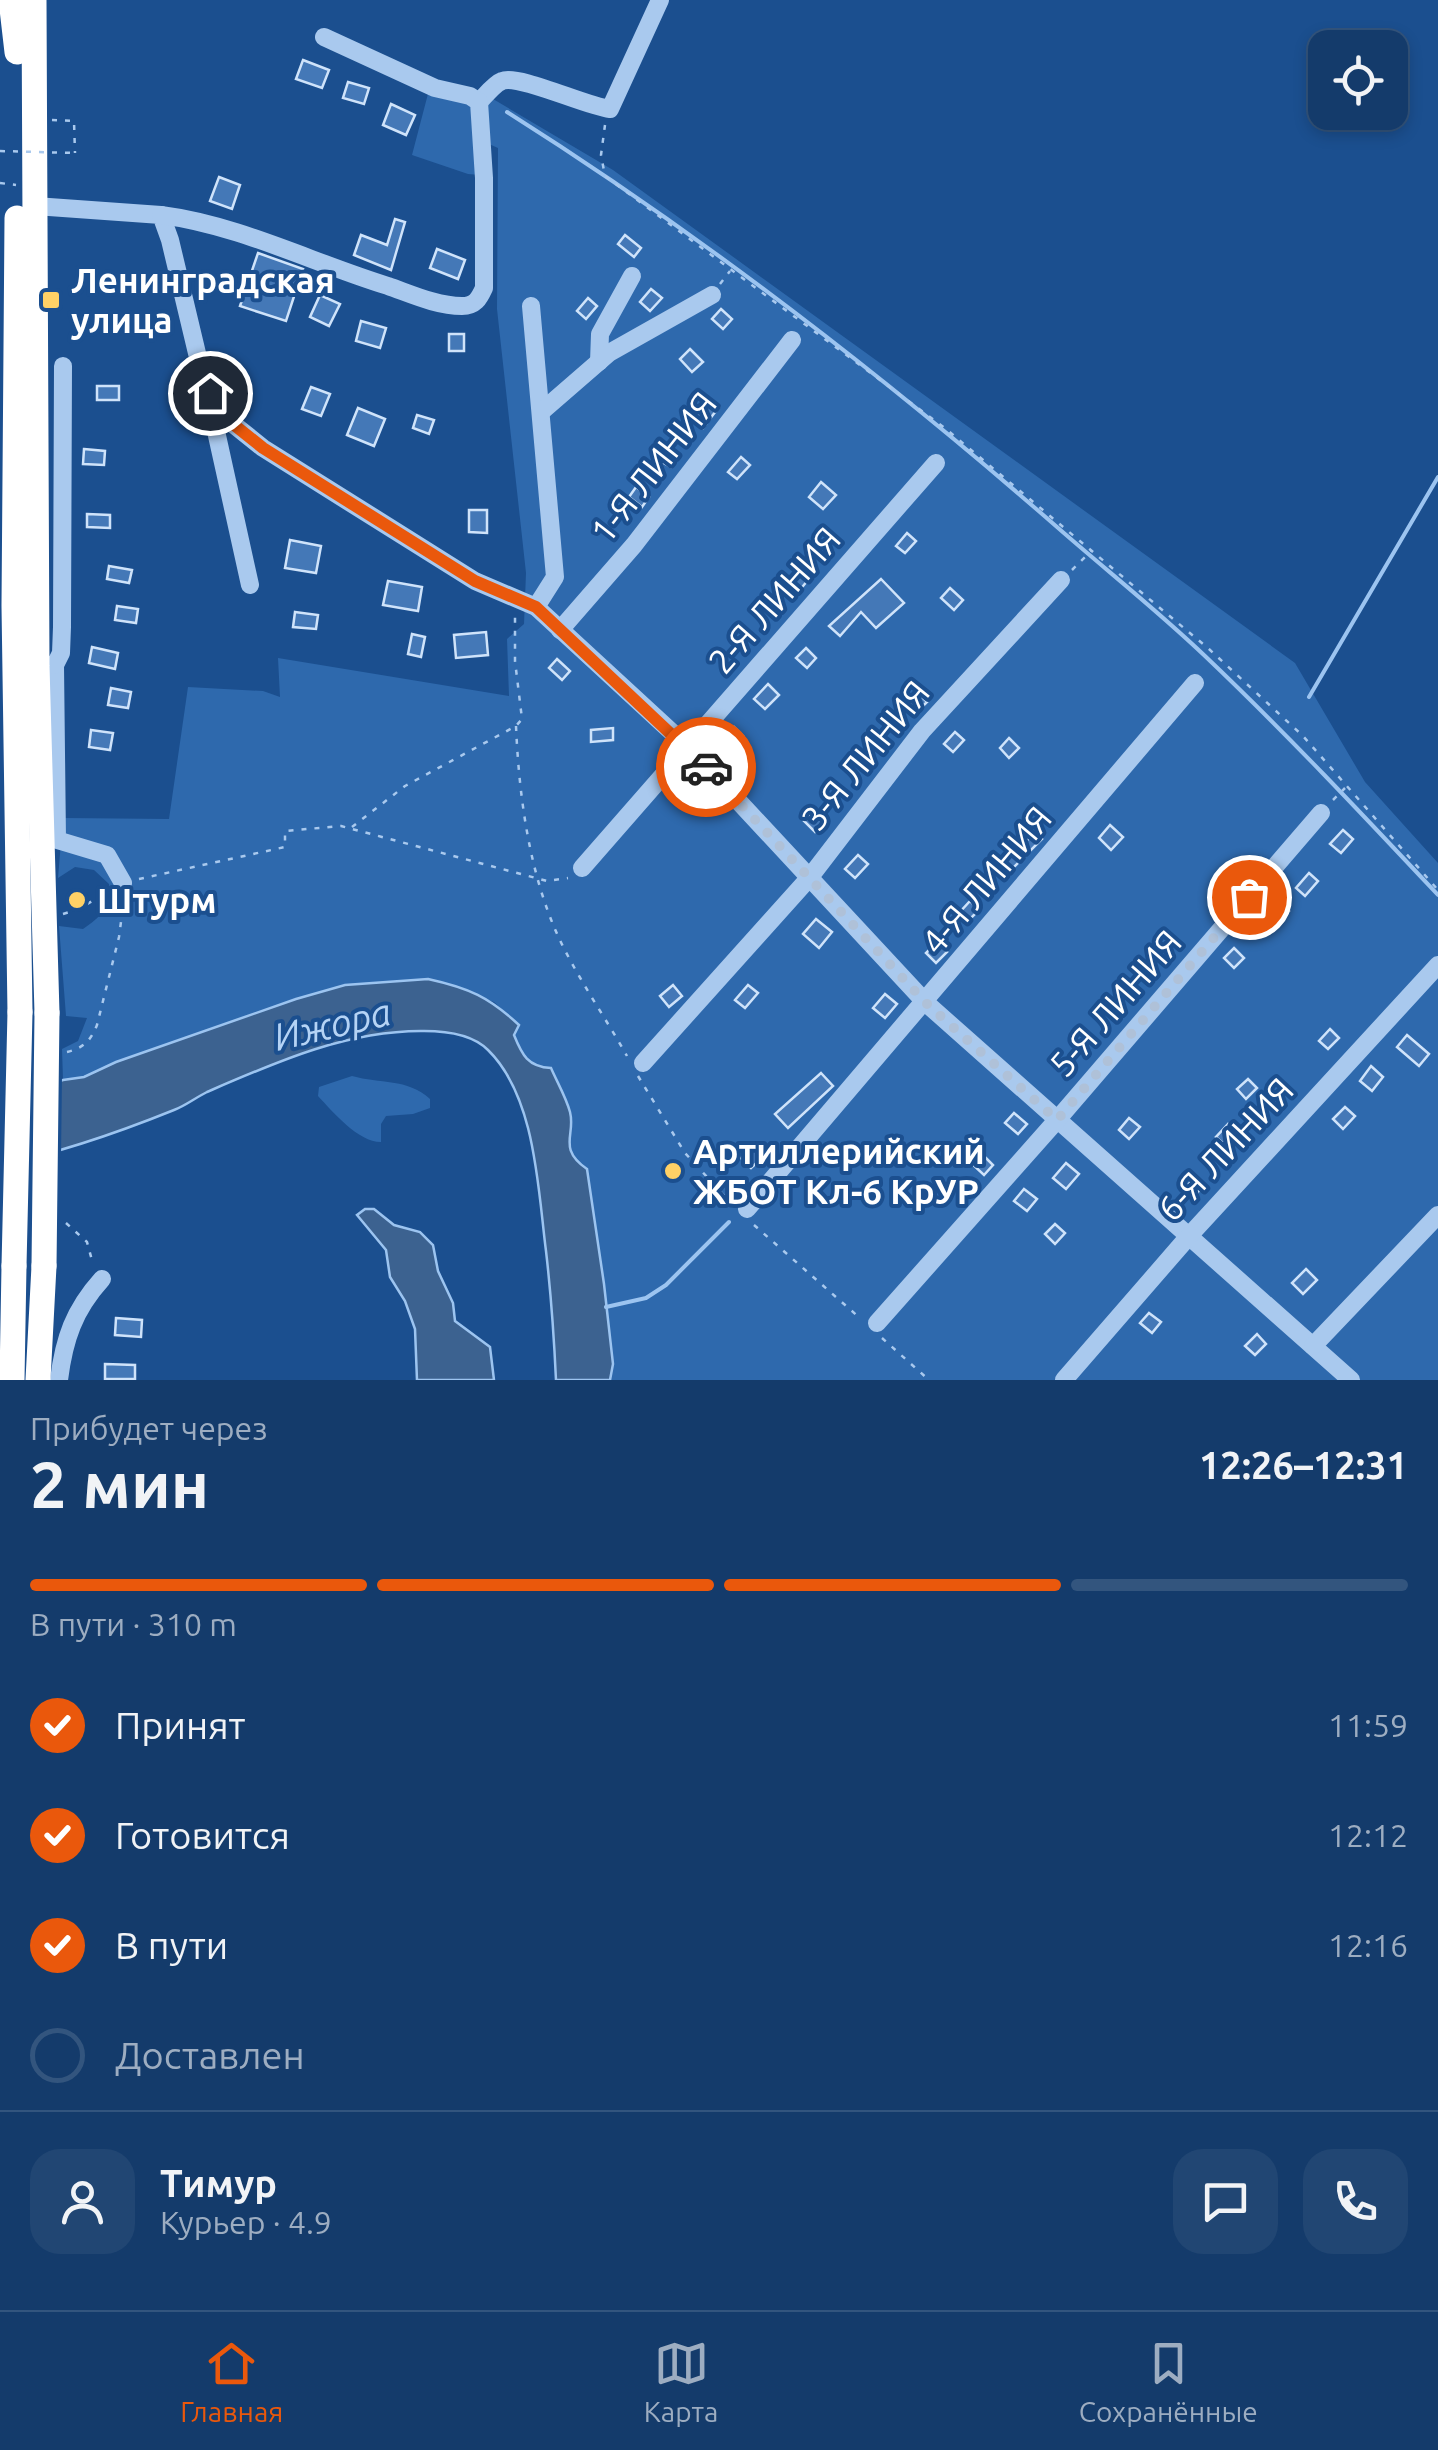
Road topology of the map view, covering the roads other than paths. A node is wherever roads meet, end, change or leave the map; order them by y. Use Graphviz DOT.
graph roads {
  1 [pos="660,0"];
  2 [pos="23,2"];
  3 [pos="324,38"];
  4 [pos="479,102"];
  5 [pos="9,184"];
  6 [pos="35,206"];
  7 [pos="161,215"];
  8 [pos="632,276"];
  9 [pos="712,295"];
  10 [pos="531,306"];
  11 [pos="792,340"];
  12 [pos="600,362"];
  13 [pos="63,366"];
  14 [pos="540,412"];
  15 [pos="223,416"];
  16 [pos="8,451"];
  17 [pos="936,464"];
  18 [pos="1060,580"];
  19 [pos="250,585"];
  20 [pos="527,604"];
  21 [pos="560,630"];
  22 [pos="46,665"];
  23 [pos="1195,683"];
  24 [pos="689,748"];
  25 [pos="1321,813"];
  26 [pos="582,868"];
  27 [pos="810,878"];
  28 [pos="123,882"];
  29 [pos="1438,965"];
  30 [pos="926,1003"];
  31 [pos="635,1064"];
  32 [pos="1057,1120"];
  33 [pos="744,1212"];
  34 [pos="1438,1215"];
  35 [pos="1189,1236"];
  36 [pos="102,1279"];
  37 [pos="872,1326"];
  38 [pos="1313,1346"];
  39 [pos="12,1380"];
  40 [pos="38,1380"];
  41 [pos="59,1380"];
  42 [pos="1064,1380"];
  43 [pos="1351,1380"];
  1 -- 4 [label="street"];
  2 -- 5 [label="highway"];
  2 -- 6 [label="highway"];
  3 -- 4 [label="street"];
  4 -- 7 [label="street"];
  5 -- 16 [label="highway"];
  6 -- 7 [label="street"];
  6 -- 22 [label="highway"];
  7 -- 15 [label="street"];
  8 -- 12 [label="street"];
  9 -- 12 [label="street"];
  10 -- 14 [label="street"];
  11 -- 21 [label="street, 1-Я ЛИНИЯ"];
  12 -- 14 [label="street"];
  13 -- 22 [label="street"];
  14 -- 20 [label="street"];
  15 -- 19 [label="street"];
  15 -- 20 [label="street"];
  16 -- 39 [label="highway, bridge"];
  17 -- 24 [label="street, 2-Я ЛИНИЯ"];
  18 -- 27 [label="street, 3-Я ЛИНИЯ"];
  20 -- 21 [label="street"];
  21 -- 24 [label="street"];
  22 -- 28 [label="street"];
  22 -- 40 [label="highway, bridge"];
  23 -- 30 [label="street, 4-Я ЛИНИЯ"];
  24 -- 26 [label="street, 2-Я ЛИНИЯ"];
  24 -- 27 [label="street"];
  25 -- 32 [label="street, 5-Я ЛИНИЯ"];
  27 -- 30 [label="street"];
  27 -- 31 [label="street, 3-Я ЛИНИЯ"];
  29 -- 35 [label="street, 6-Я ЛИНИЯ"];
  30 -- 32 [label="street"];
  30 -- 33 [label="street, 4-Я ЛИНИЯ"];
  32 -- 35 [label="street"];
  32 -- 37 [label="street, 5-Я ЛИНИЯ"];
  34 -- 38 [label="street"];
  35 -- 38 [label="street"];
  35 -- 42 [label="street, 6-Я ЛИНИЯ"];
  36 -- 41 [label="street"];
  38 -- 43 [label="street"];
}
